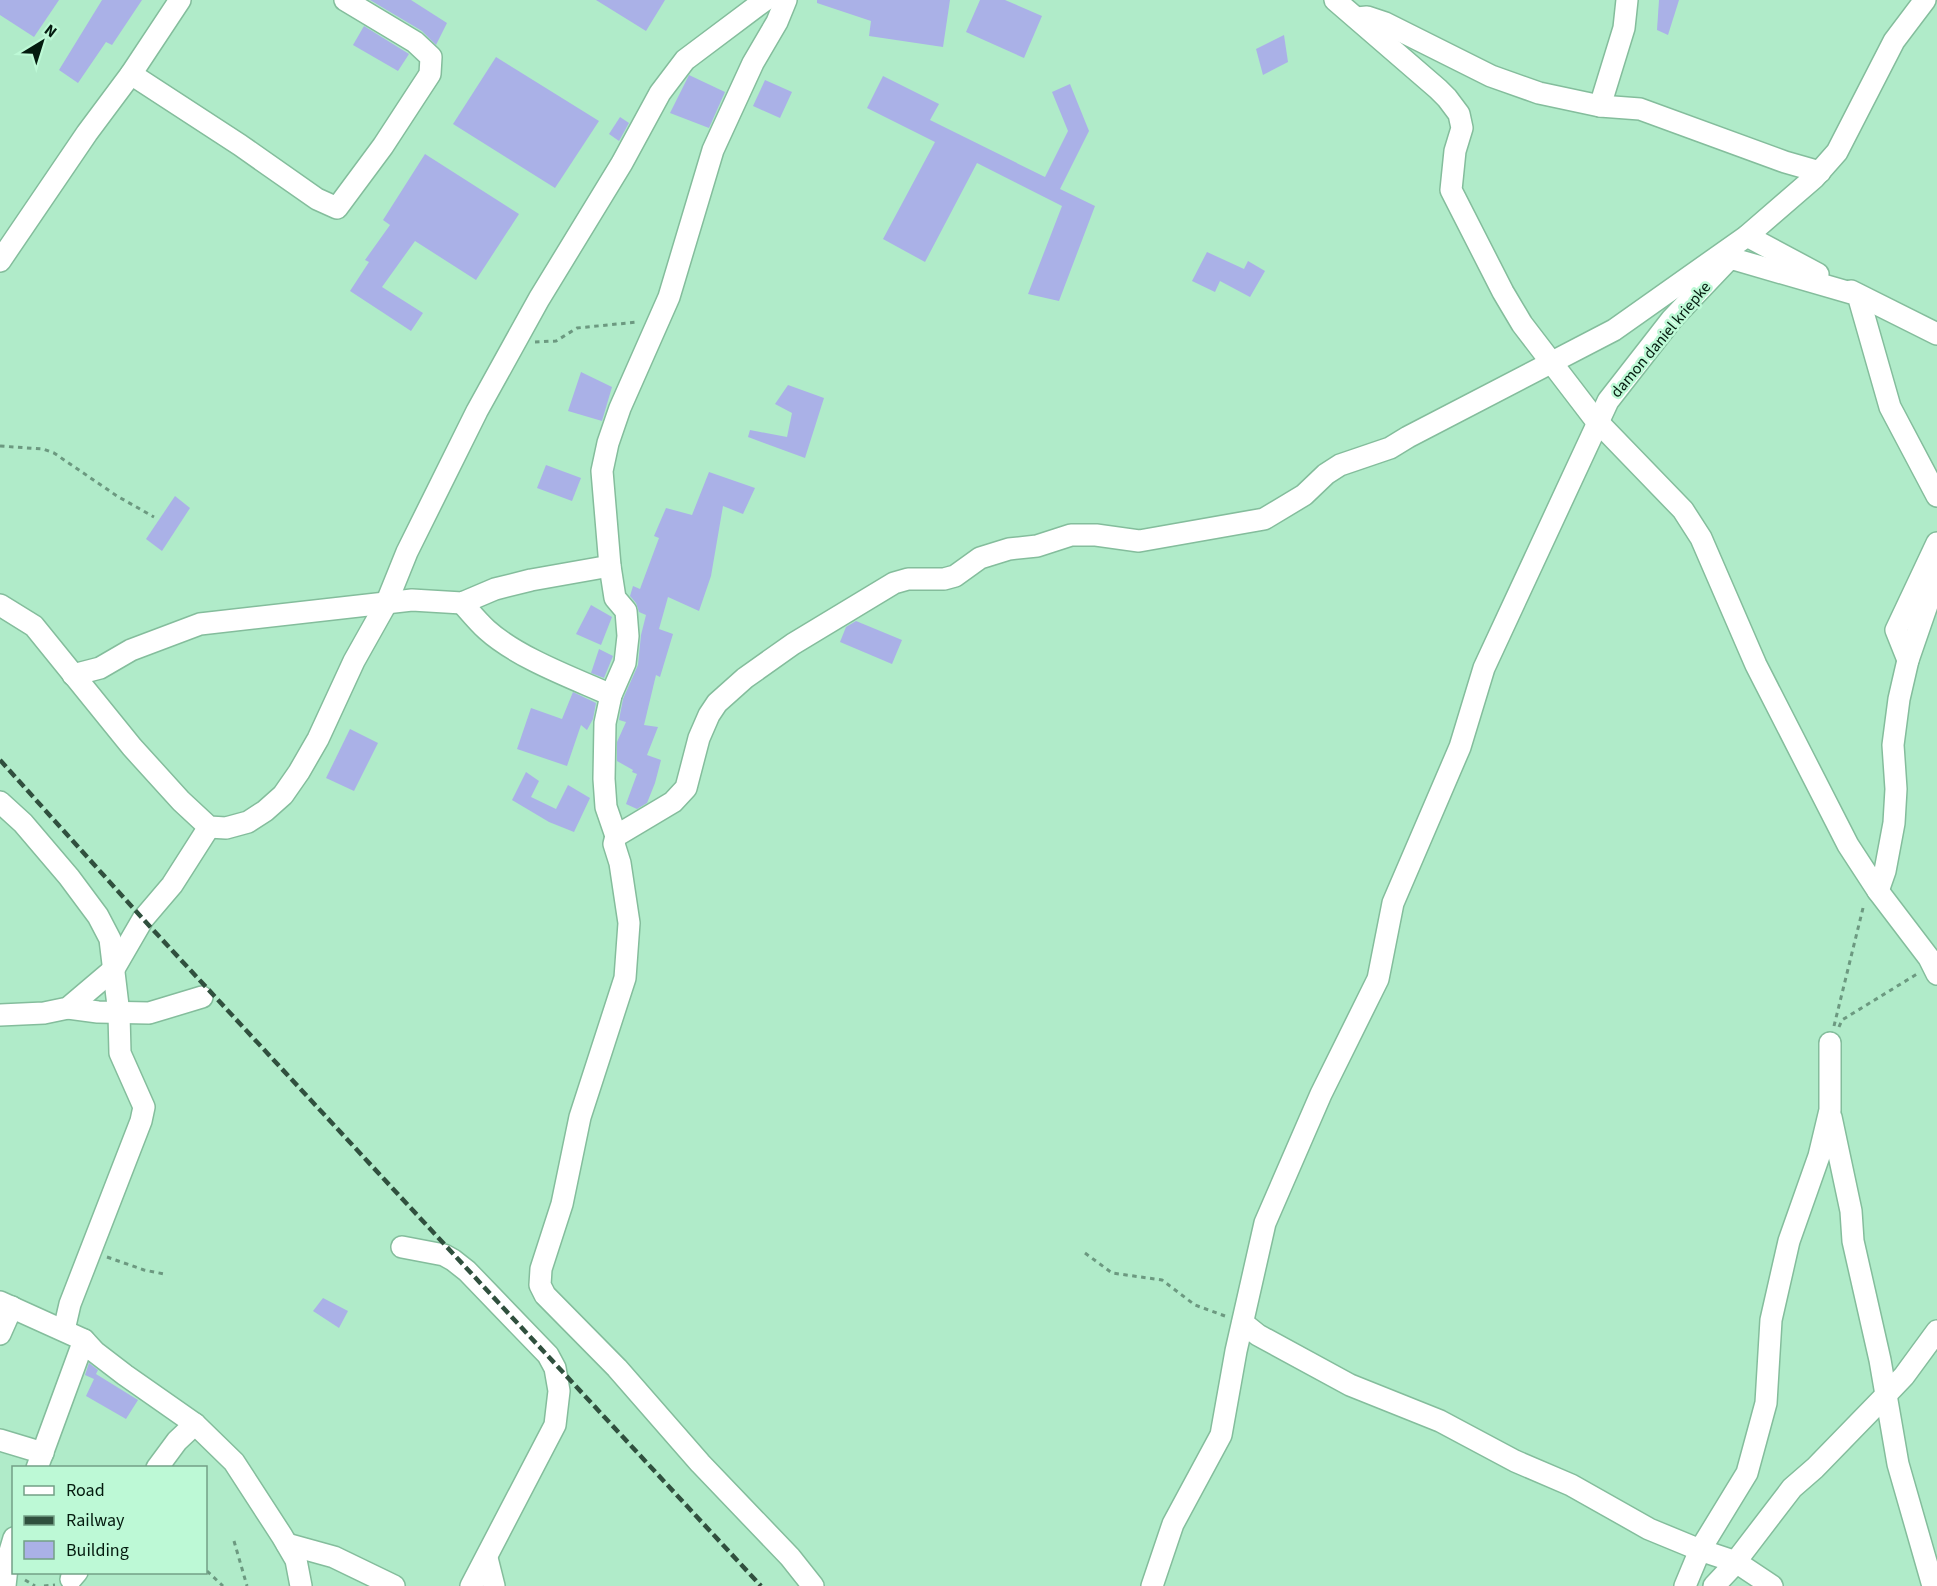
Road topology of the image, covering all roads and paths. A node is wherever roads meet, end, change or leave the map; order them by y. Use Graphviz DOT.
graph roads {
  1 [pos="180,0"];
  2 [pos="345,0"];
  3 [pos="765,0"];
  4 [pos="786,0"];
  5 [pos="1335,0"];
  6 [pos="1628,0"];
  7 [pos="1925,0"];
  8 [pos="1354,18"];
  9 [pos="131,74"];
  10 [pos="1600,106"];
  11 [pos="1820,172"];
  12 [pos="1747,236"];
  13 [pos="0,261"];
  14 [pos="1858,295"];
  15 [pos="658,320"];
  16 [pos="1937,334"];
  17 [pos="515,343"];
  18 [pos="1550,362"];
  19 [pos="1598,423"];
  20 [pos="0,446"];
  21 [pos="1937,496"];
  22 [pos="154,517"];
  23 [pos="1937,543"];
  24 [pos="610,566"];
  25 [pos="1937,576"];
  26 [pos="462,603"];
  27 [pos="386,604"];
  28 [pos="0,605"];
  29 [pos="1908,660"];
  30 [pos="74,675"];
  31 [pos="611,695"];
  32 [pos="0,802"];
  33 [pos="209,827"];
  34 [pos="616,836"];
  35 [pos="1878,891"];
  36 [pos="114,969"];
  37 [pos="1935,969"];
  38 [pos="202,997"];
  39 [pos="68,1008"];
  40 [pos="119,1014"];
  41 [pos="0,1015"];
  42 [pos="1830,1043"];
  43 [pos="1830,1110"];
  44 [pos="402,1247"];
  45 [pos="91,1252"];
  46 [pos="1085,1253"];
  47 [pos="164,1274"];
  48 [pos="6,1304"];
  49 [pos="1242,1323"];
  50 [pos="64,1330"];
  51 [pos="1937,1331"];
  52 [pos="0,1334"];
  53 [pos="84,1340"];
  54 [pos="1885,1396"];
  55 [pos="195,1424"];
  56 [pos="0,1440"];
  57 [pos="40,1460"];
  58 [pos="158,1466"];
  59 [pos="234,1541"];
  60 [pos="287,1544"];
  61 [pos="12,1545"];
  62 [pos="1700,1550"];
  63 [pos="487,1558"];
  64 [pos="1736,1562"];
  65 [pos="207,1571"];
  66 [pos="5,1586"];
  67 [pos="223,1586"];
  68 [pos="247,1586"];
  69 [pos="301,1586"];
  70 [pos="394,1586"];
  71 [pos="471,1586"];
  72 [pos="494,1586"];
  73 [pos="813,1586"];
  74 [pos="1152,1586"];
  75 [pos="1685,1586"];
  76 [pos="1714,1586"];
  77 [pos="1772,1586"];
  78 [pos="1933,1586"];
  1 -- 9 [label="street"];
  2 -- 9 [label="street"];
  3 -- 17 [label="street"];
  4 -- 15 [label="street"];
  5 -- 8 [label="street"];
  6 -- 10 [label="street"];
  7 -- 11 [label="street"];
  8 -- 10 [label="street"];
  8 -- 18 [label="street"];
  9 -- 13 [label="street"];
  10 -- 11 [label="street"];
  11 -- 12 [label="street"];
  12 -- 14 [label="street"];
  12 -- 18 [label="street"];
  14 -- 16 [label="street"];
  14 -- 19 [label="street, damon daniel kriepke"];
  14 -- 21 [label="street"];
  15 -- 17 [label="path"];
  15 -- 24 [label="street"];
  17 -- 27 [label="street"];
  18 -- 19 [label="street"];
  18 -- 34 [label="street"];
  19 -- 35 [label="street"];
  19 -- 49 [label="street, damon daniel kriepke"];
  20 -- 22 [label="path"];
  23 -- 29 [label="street"];
  24 -- 26 [label="street"];
  24 -- 31 [label="street"];
  25 -- 29 [label="street"];
  26 -- 27 [label="street"];
  26 -- 31 [label="street"];
  27 -- 30 [label="street"];
  27 -- 33 [label="street"];
  28 -- 30 [label="street"];
  29 -- 35 [label="street"];
  30 -- 33 [label="street"];
  31 -- 34 [label="street"];
  32 -- 36 [label="street"];
  33 -- 36 [label="street"];
  34 -- 73 [label="street"];
  35 -- 37 [label="street"];
  35 -- 42 [label="path"];
  36 -- 39 [label="street"];
  36 -- 40 [label="street"];
  37 -- 42 [label="path"];
  38 -- 40 [label="street"];
  39 -- 40 [label="street"];
  39 -- 41 [label="street"];
  40 -- 45 [label="street"];
  42 -- 43 [label="street"];
  43 -- 54 [label="street"];
  43 -- 62 [label="street"];
  44 -- 63 [label="street"];
  45 -- 47 [label="path"];
  45 -- 50 [label="street"];
  46 -- 49 [label="path"];
  48 -- 50 [label="street"];
  48 -- 52 [label="street"];
  49 -- 62 [label="street"];
  49 -- 74 [label="street, damon daniel kriepke"];
  50 -- 53 [label="street"];
  51 -- 54 [label="street"];
  53 -- 55 [label="street"];
  53 -- 57 [label="street"];
  54 -- 64 [label="street"];
  54 -- 78 [label="street"];
  55 -- 58 [label="street"];
  55 -- 60 [label="street"];
  56 -- 57 [label="street"];
  59 -- 68 [label="path"];
  60 -- 69 [label="street"];
  60 -- 70 [label="street"];
  61 -- 66 [label="street"];
  62 -- 64 [label="street"];
  62 -- 75 [label="street"];
  63 -- 71 [label="street"];
  63 -- 72 [label="street"];
  64 -- 76 [label="street"];
  64 -- 77 [label="street"];
  65 -- 67 [label="path"];
}
